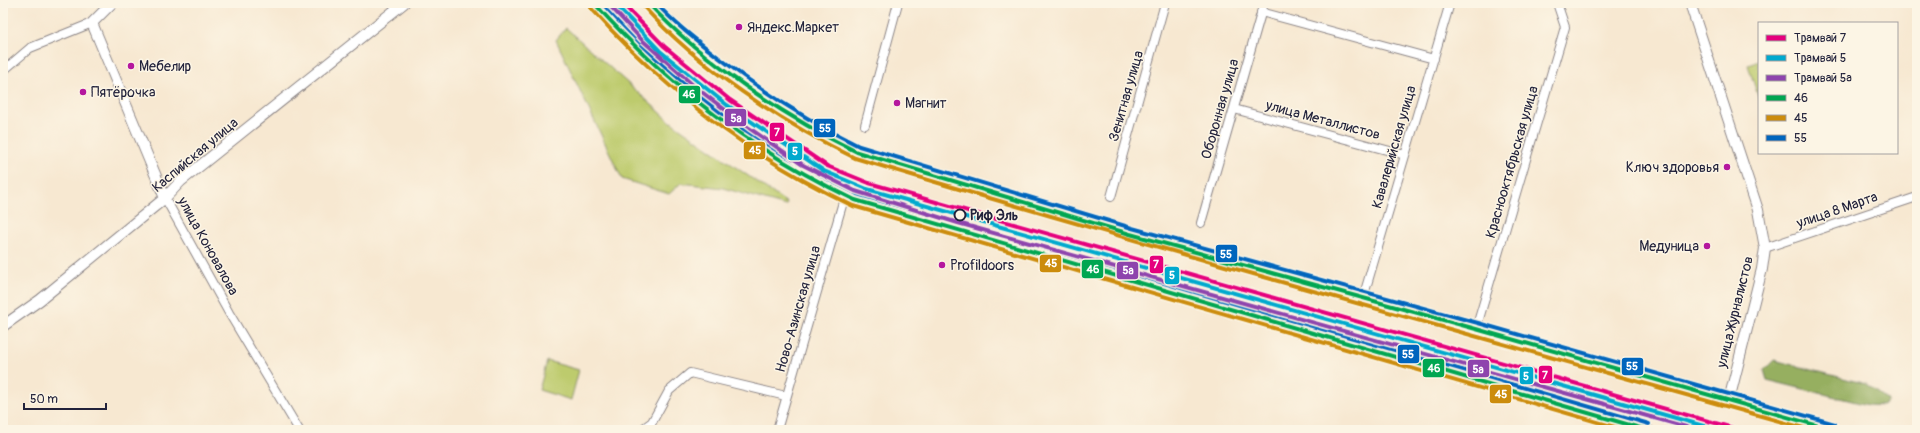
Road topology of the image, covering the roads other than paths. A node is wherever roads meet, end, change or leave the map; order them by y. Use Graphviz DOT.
graph roads {
  1 [pos="112,3"];
  2 [pos="404,3"];
  3 [pos="594,3"];
  4 [pos="648,3"];
  5 [pos="898,3"];
  6 [pos="1165,3"];
  7 [pos="1264,3"];
  8 [pos="1450,3"];
  9 [pos="1557,3"];
  10 [pos="1690,3"];
  11 [pos="1261,12"];
  12 [pos="92,23"];
  13 [pos="1434,59"];
  14 [pos="3,71"];
  15 [pos="1234,109"];
  16 [pos="866,125"];
  17 [pos="1405,155"];
  18 [pos="845,195"];
  19 [pos="1111,197"];
  20 [pos="1917,197"];
  21 [pos="165,198"];
  22 [pos="1201,223"];
  23 [pos="1765,248"];
  24 [pos="1363,298"];
  25 [pos="3,326"];
  26 [pos="1476,329"];
  27 [pos="786,396"];
  28 [pos="1729,400"];
  29 [pos="299,430"];
  30 [pos="641,430"];
  31 [pos="777,430"];
  32 [pos="1647,430"];
  33 [pos="1833,430"];
  1 -- 12 [label="street"];
  2 -- 21 [label="street, Каспийская улица"];
  3 -- 18 [label="main road"];
  4 -- 24 [label="main road"];
  5 -- 16 [label="street"];
  6 -- 19 [label="street, Зенитная улица"];
  7 -- 11 [label="street, Оборонная улица"];
  8 -- 13 [label="street, Кавалерийская улица"];
  9 -- 26 [label="street, Краснооктябрьская улица"];
  10 -- 23 [label="street, улица Журналистов"];
  11 -- 13 [label="street"];
  11 -- 15 [label="street, Оборонная улица"];
  12 -- 14 [label="street"];
  12 -- 21 [label="street, улица Коновалова"];
  13 -- 17 [label="street, Кавалерийская улица"];
  15 -- 17 [label="street, улица Металлистов"];
  15 -- 22 [label="street, Оборонная улица"];
  17 -- 24 [label="street, Кавалерийская улица"];
  18 -- 27 [label="street, Ново-Азинская улица"];
  18 -- 32 [label="main road"];
  20 -- 23 [label="street, улица 8 Марта"];
  21 -- 25 [label="street, Каспийская улица"];
  21 -- 29 [label="street, улица Коновалова"];
  23 -- 28 [label="street, улица Журналистов"];
  24 -- 26 [label="main road"];
  26 -- 28 [label="main road"];
  27 -- 30 [label="street"];
  27 -- 31 [label="street, Ново-Азинская улица"];
  28 -- 33 [label="main road"];
}
